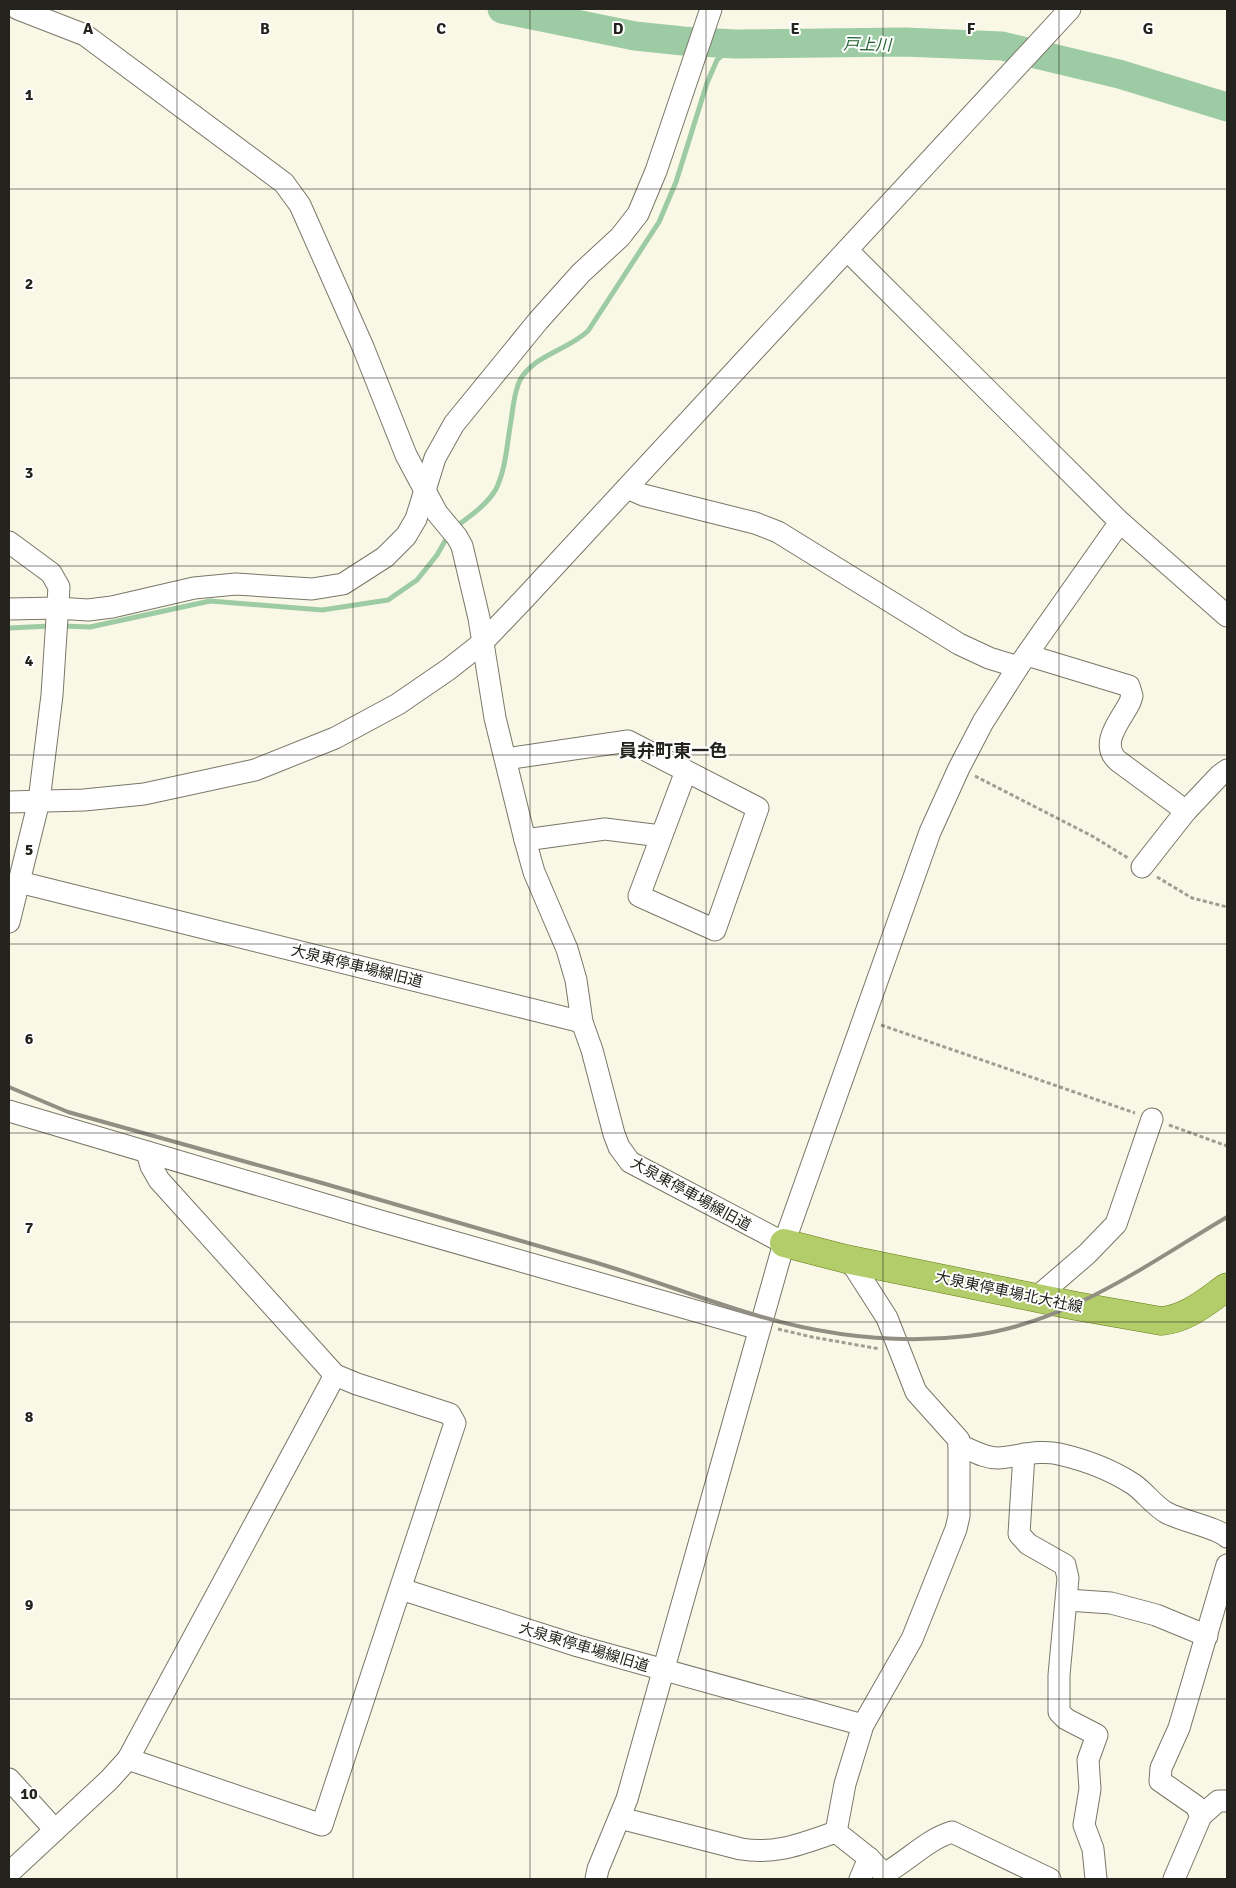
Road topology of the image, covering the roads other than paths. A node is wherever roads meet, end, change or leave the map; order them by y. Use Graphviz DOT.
graph roads {
  1 [pos="21,9"];
  2 [pos="1069,10"];
  3 [pos="711,11"];
  4 [pos="847,250"];
  5 [pos="627,488"];
  6 [pos="425,493"];
  7 [pos="1120,522"];
  8 [pos="9,542"];
  9 [pos="9,609"];
  10 [pos="57,611"];
  11 [pos="1227,616"];
  12 [pos="482,642"];
  13 [pos="1023,661"];
  14 [pos="506,760"];
  15 [pos="1227,770"];
  16 [pos="686,771"];
  17 [pos="9,802"];
  18 [pos="39,802"];
  19 [pos="1186,811"];
  20 [pos="661,836"];
  21 [pos="525,840"];
  22 [pos="1142,867"];
  23 [pos="19,882"];
  24 [pos="9,922"];
  25 [pos="582,1022"];
  26 [pos="9,1112"];
  27 [pos="1152,1119"];
  28 [pos="147,1152"];
  29 [pos="784,1243"];
  30 [pos="846,1259"];
  31 [pos="1226,1290"];
  32 [pos="1037,1297"];
  33 [pos="759,1326"];
  34 [pos="335,1375"];
  35 [pos="959,1445"];
  36 [pos="1024,1454"];
  37 [pos="1227,1537"];
  38 [pos="1227,1565"];
  39 [pos="401,1589"];
  40 [pos="1067,1600"];
  41 [pos="1216,1625"];
  42 [pos="662,1670"];
  43 [pos="863,1725"];
  44 [pos="128,1759"];
  45 [pos="9,1779"];
  46 [pos="1227,1801"];
  47 [pos="1201,1816"];
  48 [pos="620,1818"];
  49 [pos="55,1830"];
  50 [pos="836,1832"];
  51 [pos="869,1858"];
  52 [pos="9,1873"];
  53 [pos="596,1879"];
  54 [pos="860,1879"];
  55 [pos="1050,1879"];
  56 [pos="1096,1879"];
  57 [pos="1174,1879"];
  1 -- 6 [label="street"];
  2 -- 4 [label="street"];
  3 -- 6 [label="street"];
  4 -- 5 [label="street"];
  4 -- 7 [label="street"];
  5 -- 12 [label="street"];
  5 -- 13 [label="street"];
  6 -- 10 [label="street"];
  6 -- 12 [label="street"];
  7 -- 11 [label="street"];
  7 -- 13 [label="street"];
  8 -- 10 [label="street"];
  9 -- 10 [label="street"];
  10 -- 18 [label="street"];
  12 -- 14 [label="street"];
  12 -- 18 [label="street"];
  13 -- 19 [label="street"];
  13 -- 29 [label="street"];
  14 -- 16 [label="street"];
  14 -- 21 [label="street"];
  15 -- 19 [label="street"];
  16 -- 20 [label="street"];
  16 -- 20 [label="street"];
  17 -- 18 [label="street"];
  18 -- 23 [label="street"];
  19 -- 22 [label="street"];
  20 -- 21 [label="street"];
  21 -- 25 [label="street"];
  23 -- 24 [label="street"];
  23 -- 25 [label="street, 大泉東停車場線旧道"];
  25 -- 29 [label="street, 大泉東停車場線旧道"];
  26 -- 28 [label="street"];
  27 -- 32 [label="street"];
  28 -- 33 [label="street"];
  28 -- 34 [label="street"];
  29 -- 30 [label="main road, 大泉東停車場北大社線"];
  29 -- 33 [label="street, 大泉東停車場線旧道"];
  30 -- 32 [label="main road, 大泉東停車場北大社線"];
  30 -- 35 [label="street"];
  31 -- 32 [label="main road, 大泉東停車場北大社線"];
  33 -- 42 [label="street, 大泉東停車場線旧道"];
  34 -- 39 [label="street"];
  34 -- 44 [label="street"];
  35 -- 36 [label="street"];
  35 -- 43 [label="street"];
  36 -- 37 [label="street"];
  36 -- 40 [label="street"];
  38 -- 41 [label="street"];
  39 -- 42 [label="street, 大泉東停車場線旧道"];
  39 -- 44 [label="street"];
  40 -- 41 [label="street"];
  40 -- 56 [label="street"];
  41 -- 47 [label="street"];
  42 -- 43 [label="street"];
  42 -- 48 [label="street"];
  43 -- 50 [label="street"];
  44 -- 49 [label="street"];
  45 -- 49 [label="street"];
  46 -- 47 [label="street"];
  47 -- 57 [label="street"];
  48 -- 50 [label="street"];
  48 -- 53 [label="street"];
  49 -- 52 [label="street"];
  50 -- 51 [label="street"];
  51 -- 54 [label="street"];
  51 -- 55 [label="street"];
}
